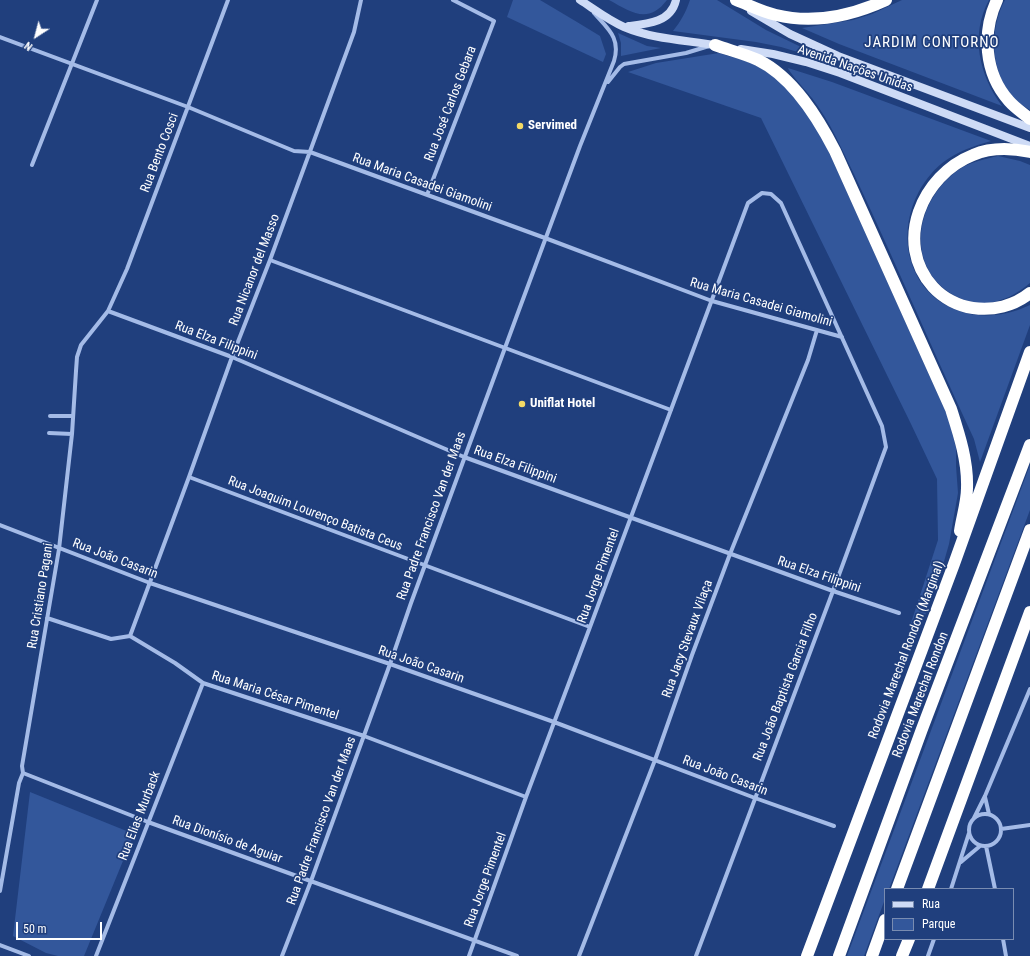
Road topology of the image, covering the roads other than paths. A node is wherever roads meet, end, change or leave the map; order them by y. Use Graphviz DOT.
graph roads {
  1 [pos="97,0"];
  2 [pos="228,0"];
  3 [pos="361,0"];
  4 [pos="453,0"];
  5 [pos="580,0"];
  6 [pos="676,0"];
  7 [pos="732,0"];
  8 [pos="736,0"];
  9 [pos="886,0"];
  10 [pos="997,0"];
  11 [pos="587,5"];
  12 [pos="624,27"];
  13 [pos="0,37"];
  14 [pos="715,45"];
  15 [pos="72,64"];
  16 [pos="605,85"];
  17 [pos="188,107"];
  18 [pos="1030,119"];
  19 [pos="1030,128"];
  20 [pos="1030,146"];
  21 [pos="310,152"];
  22 [pos="1030,152"];
  23 [pos="32,165"];
  24 [pos="427,195"];
  25 [pos="545,238"];
  26 [pos="270,260"];
  27 [pos="1030,293"];
  28 [pos="712,302"];
  29 [pos="108,311"];
  30 [pos="817,330"];
  31 [pos="842,337"];
  32 [pos="505,348"];
  33 [pos="1030,352"];
  34 [pos="232,357"];
  35 [pos="671,410"];
  36 [pos="50,416"];
  37 [pos="72,416"];
  38 [pos="49,433"];
  39 [pos="72,434"];
  40 [pos="1030,445"];
  41 [pos="464,457"];
  42 [pos="189,478"];
  43 [pos="631,518"];
  44 [pos="0,525"];
  45 [pos="1030,530"];
  46 [pos="59,549"];
  47 [pos="730,554"];
  48 [pos="954,564"];
  49 [pos="425,566"];
  50 [pos="150,584"];
  51 [pos="833,591"];
  52 [pos="1030,612"];
  53 [pos="899,613"];
  54 [pos="47,618"];
  55 [pos="590,627"];
  56 [pos="130,636"];
  57 [pos="390,664"];
  58 [pos="203,683"];
  59 [pos="1030,689"];
  60 [pos="554,722"];
  61 [pos="364,736"];
  62 [pos="655,760"];
  63 [pos="23,773"];
  64 [pos="985,796"];
  65 [pos="526,797"];
  66 [pos="755,798"];
  67 [pos="989,814"];
  68 [pos="974,818"];
  69 [pos="148,822"];
  70 [pos="1030,825"];
  71 [pos="834,826"];
  72 [pos="1001,829"];
  73 [pos="969,833"];
  74 [pos="980,846"];
  75 [pos="986,846"];
  76 [pos="961,862"];
  77 [pos="311,881"];
  78 [pos="897,888"];
  79 [pos="928,888"];
  80 [pos="951,888"];
  81 [pos="994,888"];
  82 [pos="0,891"];
  83 [pos="884,923"];
  84 [pos="909,940"];
  85 [pos="934,940"];
  86 [pos="1003,940"];
  87 [pos="474,941"];
  88 [pos="0,945"];
  89 [pos="29,956"];
  90 [pos="96,956"];
  91 [pos="282,956"];
  92 [pos="468,956"];
  93 [pos="516,956"];
  94 [pos="579,956"];
  95 [pos="696,956"];
  96 [pos="807,956"];
  97 [pos="840,956"];
  98 [pos="872,956"];
  99 [pos="902,956"];
  100 [pos="928,956"];
  101 [pos="1006,956"];
  1 -- 15 [label="street"];
  2 -- 17 [label="street, Rua Bento Cosci"];
  3 -- 21 [label="street, Rua Nicanor del Masso"];
  4 -- 24 [label="street, Rua José Carlos Gebara"];
  5 -- 11 [label="main road, Avenida Nações Unidas"];
  6 -- 12 [label="main road"];
  7 -- 19 [label="main road, Avenida Nações Unidas"];
  8 -- 9 [label="highway"];
  10 -- 18 [label="highway"];
  11 -- 12 [label="main road, Avenida Nações Unidas"];
  11 -- 16 [label="street, Rua Padre Francisco Van der Maas"];
  12 -- 14 [label="main road, Avenida Nações Unidas"];
  13 -- 15 [label="street, Rua Maria Casadei Giamolini"];
  14 -- 16 [label="street, Rua Padre Francisco Van der Maas"];
  14 -- 20 [label="main road, Avenida Nações Unidas"];
  14 -- 48 [label="highway"];
  15 -- 17 [label="street, Rua Maria Casadei Giamolini"];
  15 -- 23 [label="street"];
  16 -- 25 [label="street, Rua Padre Francisco Van der Maas"];
  17 -- 21 [label="street, Rua Maria Casadei Giamolini"];
  17 -- 29 [label="street, Rua Bento Cosci"];
  21 -- 24 [label="street, Rua Maria Casadei Giamolini"];
  21 -- 26 [label="street, Rua Nicanor del Masso"];
  22 -- 27 [label="highway"];
  24 -- 25 [label="street, Rua Maria Casadei Giamolini"];
  25 -- 28 [label="street, Rua Maria Casadei Giamolini"];
  25 -- 32 [label="street, Rua Padre Francisco Van der Maas"];
  26 -- 32 [label="street"];
  26 -- 34 [label="street, Rua Nicanor del Masso"];
  28 -- 30 [label="street, Rua Maria Casadei Giamolini"];
  28 -- 31 [label="street, Rua Jorge Pimentel"];
  28 -- 35 [label="street, Rua Jorge Pimentel"];
  29 -- 34 [label="street, Rua Elza Filippini"];
  29 -- 37 [label="street, Rua Cristiano Pagani"];
  30 -- 31 [label="street, Rua Maria Casadei Giamolini"];
  30 -- 47 [label="street, Rua Jacy Stevaux Vilaça"];
  31 -- 51 [label="street, Rua João Baptista Garcia Filho"];
  32 -- 35 [label="street"];
  32 -- 41 [label="street, Rua Padre Francisco Van der Maas"];
  33 -- 48 [label="highway, Rodovia Marechal Rondon (Marginal)"];
  34 -- 41 [label="street, Rua Elza Filippini"];
  34 -- 42 [label="street, Rua Nicanor del Masso"];
  35 -- 43 [label="street, Rua Jorge Pimentel"];
  36 -- 37 [label="street"];
  37 -- 39 [label="street, Rua Cristiano Pagani"];
  38 -- 39 [label="street"];
  39 -- 46 [label="street, Rua Cristiano Pagani"];
  40 -- 97 [label="highway, Rodovia Marechal Rondon"];
  41 -- 43 [label="street, Rua Elza Filippini"];
  41 -- 49 [label="street, Rua Padre Francisco Van der Maas"];
  42 -- 49 [label="street, Rua Joaquim Lourenço Batista Ceus"];
  42 -- 50 [label="street, Rua Nicanor del Masso"];
  43 -- 47 [label="street, Rua Elza Filippini"];
  43 -- 55 [label="street, Rua Jorge Pimentel"];
  44 -- 46 [label="street, Rua João Casarin"];
  45 -- 78 [label="highway"];
  46 -- 50 [label="street, Rua João Casarin"];
  46 -- 54 [label="street, Rua Cristiano Pagani"];
  47 -- 51 [label="street, Rua Elza Filippini"];
  47 -- 62 [label="street, Rua Jacy Stevaux Vilaça"];
  48 -- 96 [label="highway, Rodovia Marechal Rondon (Marginal)"];
  49 -- 55 [label="street, Rua Joaquim Lourenço Batista Ceus"];
  49 -- 57 [label="street, Rua Padre Francisco Van der Maas"];
  50 -- 56 [label="street, Rua Nicanor del Masso"];
  50 -- 57 [label="street, Rua João Casarin"];
  51 -- 53 [label="street, Rua Elza Filippini"];
  51 -- 66 [label="street, Rua João Baptista Garcia Filho"];
  52 -- 79 [label="highway"];
  54 -- 56 [label="street"];
  54 -- 63 [label="street, Rua Cristiano Pagani"];
  55 -- 60 [label="street, Rua Jorge Pimentel"];
  56 -- 58 [label="street, Rua Maria César Pimentel"];
  57 -- 60 [label="street, Rua João Casarin"];
  57 -- 61 [label="street, Rua Padre Francisco Van der Maas"];
  58 -- 61 [label="street, Rua Maria César Pimentel"];
  58 -- 69 [label="street, Rua Elias Murback"];
  59 -- 64 [label="street"];
  60 -- 62 [label="street, Rua João Casarin"];
  60 -- 65 [label="street, Rua Jorge Pimentel"];
  61 -- 65 [label="street, Rua Maria César Pimentel"];
  61 -- 77 [label="street, Rua Padre Francisco Van der Maas"];
  62 -- 66 [label="street, Rua João Casarin"];
  62 -- 94 [label="street, Rua Jacy Stevaux Vilaça"];
  63 -- 69 [label="street, Rua Dionísio de Aguiar"];
  63 -- 82 [label="street, Rua Cristiano Pagani"];
  64 -- 67 [label="street"];
  64 -- 68 [label="street"];
  65 -- 87 [label="street, Rua Jorge Pimentel"];
  66 -- 71 [label="street, Rua João Casarin"];
  66 -- 95 [label="street, Rua João Baptista Garcia Filho"];
  67 -- 68 [label="street"];
  67 -- 72 [label="street"];
  68 -- 73 [label="street"];
  69 -- 77 [label="street, Rua Dionísio de Aguiar"];
  69 -- 90 [label="street, Rua Elias Murback"];
  70 -- 72 [label="street"];
  72 -- 75 [label="street"];
  73 -- 74 [label="street"];
  73 -- 76 [label="street"];
  74 -- 75 [label="street"];
  74 -- 76 [label="street"];
  75 -- 81 [label="street"];
  76 -- 80 [label="street"];
  77 -- 87 [label="street, Rua Dionísio de Aguiar"];
  77 -- 91 [label="street, Rua Padre Francisco Van der Maas"];
  83 -- 98 [label="highway"];
  84 -- 99 [label="highway"];
  85 -- 100 [label="street"];
  86 -- 101 [label="street"];
  87 -- 92 [label="street, Rua Jorge Pimentel"];
  87 -- 93 [label="street, Rua Dionísio de Aguiar"];
  88 -- 89 [label="street"];
}
